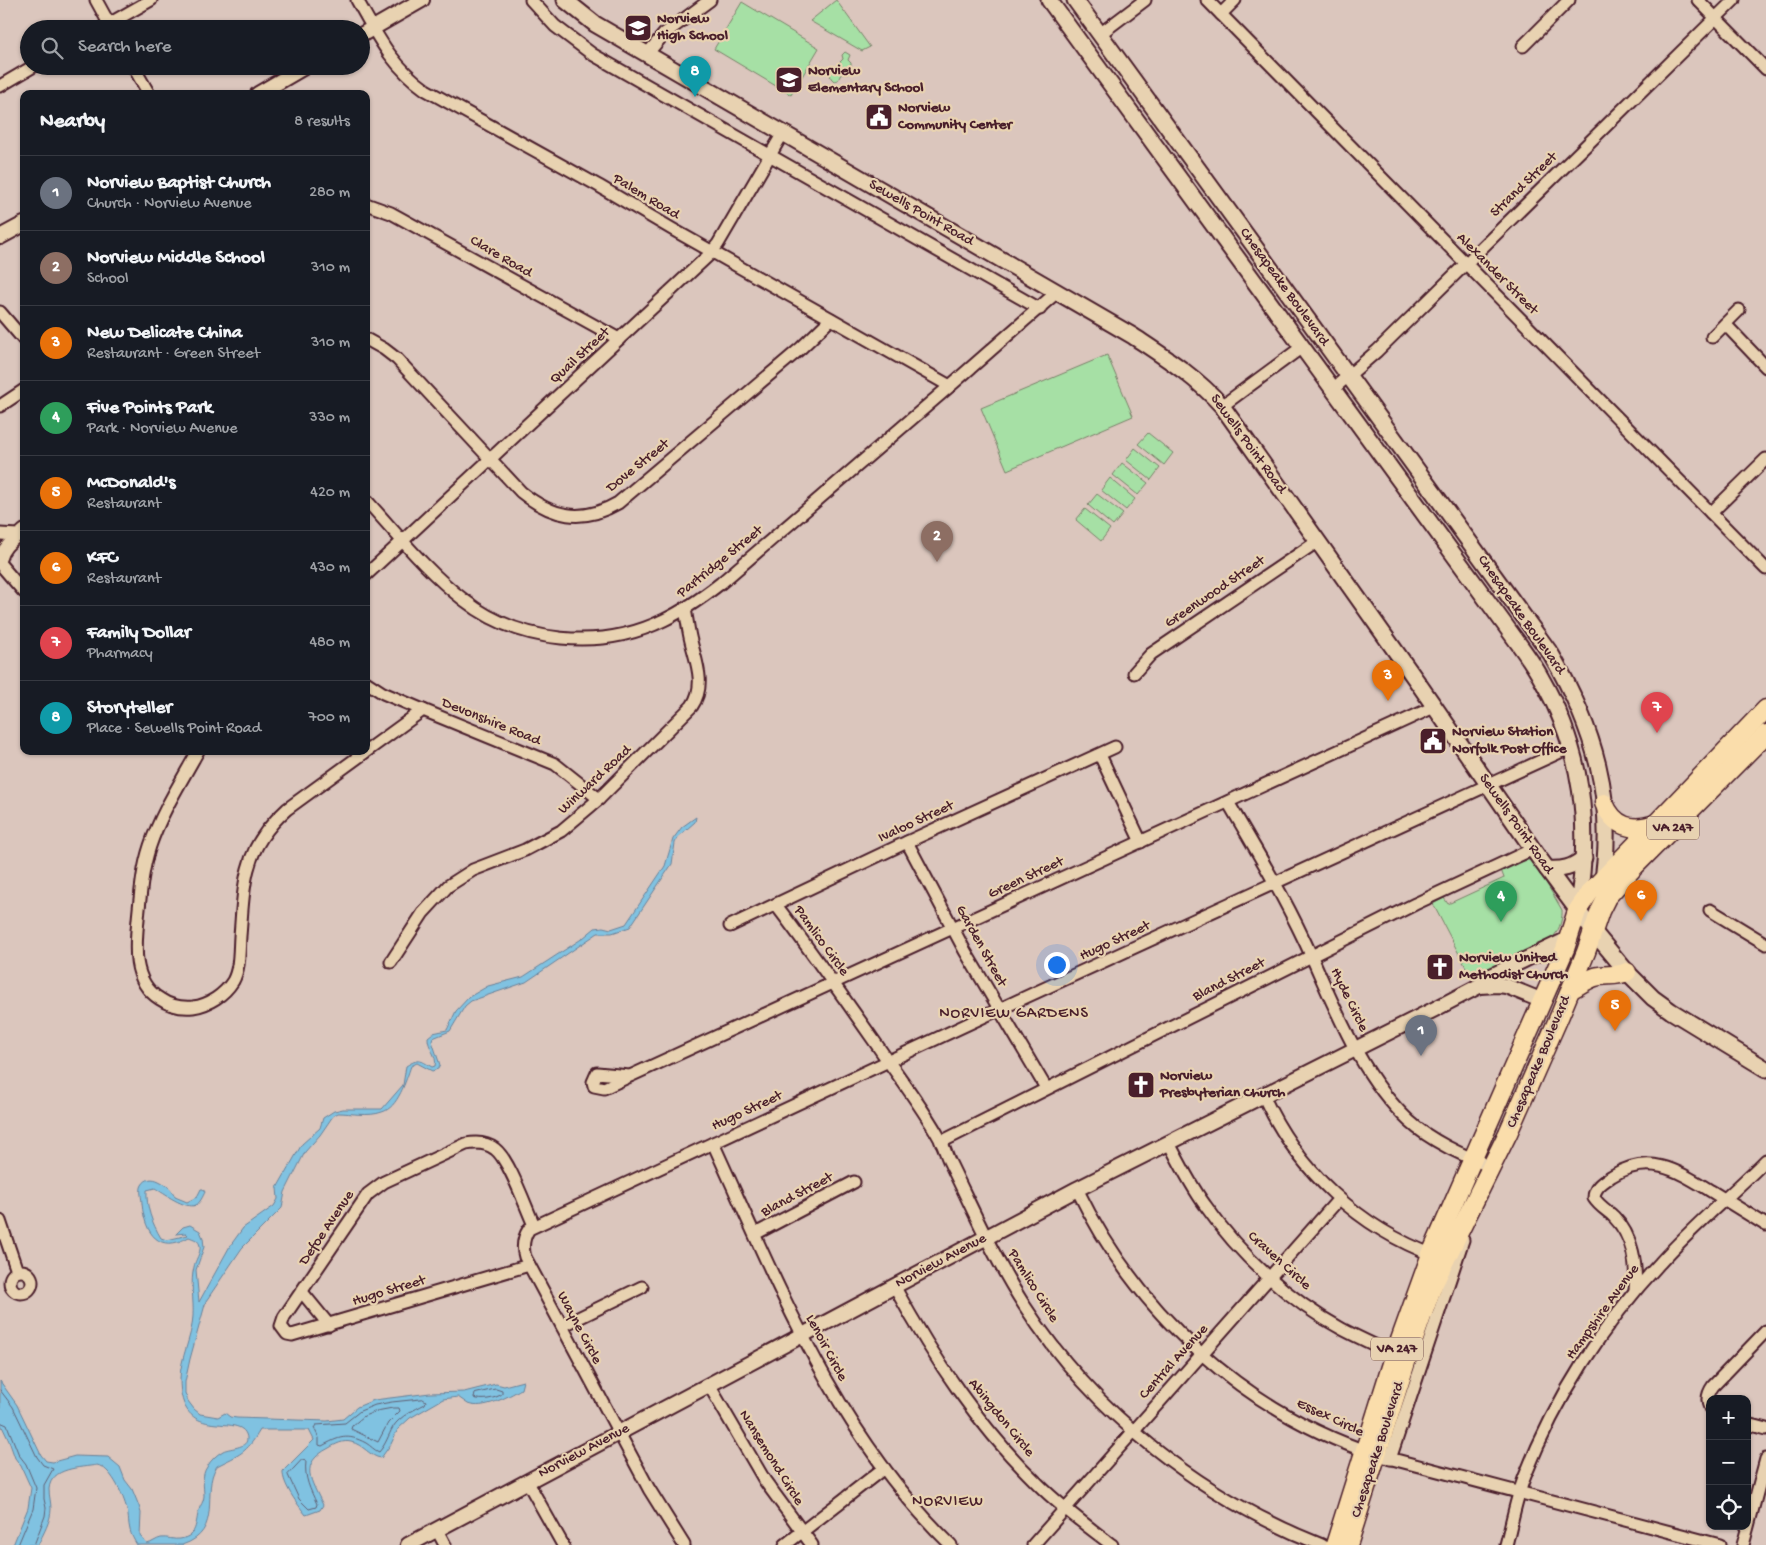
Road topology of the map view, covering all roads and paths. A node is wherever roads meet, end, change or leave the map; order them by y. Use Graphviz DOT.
graph roads {
  1 [pos="96,0"];
  2 [pos="151,0"];
  3 [pos="357,0"];
  4 [pos="422,0"];
  5 [pos="531,0"];
  6 [pos="565,0"];
  7 [pos="710,0"];
  8 [pos="1049,0"];
  9 [pos="1075,0"];
  10 [pos="1145,0"];
  11 [pos="1207,0"];
  12 [pos="1235,0"];
  13 [pos="1570,0"];
  14 [pos="1698,0"];
  15 [pos="1734,0"];
  16 [pos="1221,14"];
  17 [pos="1716,18"];
  18 [pos="104,20"];
  19 [pos="118,20"];
  20 [pos="363,20"];
  21 [pos="370,29"];
  22 [pos="370,34"];
  23 [pos="1100,34"];
  24 [pos="1523,46"];
  25 [pos="647,54"];
  26 [pos="1766,69"];
  27 [pos="20,74"];
  28 [pos="138,75"];
  29 [pos="291,75"];
  30 [pos="0,86"];
  31 [pos="147,90"];
  32 [pos="265,90"];
  33 [pos="782,133"];
  34 [pos="770,155"];
  35 [pos="370,205"];
  36 [pos="20,226"];
  37 [pos="0,237"];
  38 [pos="712,252"];
  39 [pos="1466,264"];
  40 [pos="1057,292"];
  41 [pos="1040,309"];
  42 [pos="1739,310"];
  43 [pos="0,312"];
  44 [pos="831,319"];
  45 [pos="1725,324"];
  46 [pos="20,335"];
  47 [pos="1712,336"];
  48 [pos="619,339"];
  49 [pos="370,342"];
  50 [pos="1302,347"];
  51 [pos="1766,367"];
  52 [pos="1349,375"];
  53 [pos="950,386"];
  54 [pos="1333,389"];
  55 [pos="20,393"];
  56 [pos="0,406"];
  57 [pos="1222,406"];
  58 [pos="491,459"];
  59 [pos="1766,459"];
  60 [pos="370,504"];
  61 [pos="1711,513"];
  62 [pos="20,533"];
  63 [pos="0,534"];
  64 [pos="20,534"];
  65 [pos="404,541"];
  66 [pos="1318,541"];
  67 [pos="0,559"];
  68 [pos="0,564"];
  69 [pos="1766,569"];
  70 [pos="370,571"];
  71 [pos="20,587"];
  72 [pos="685,609"];
  73 [pos="1551,654"];
  74 [pos="1534,666"];
  75 [pos="1134,674"];
  76 [pos="370,685"];
  77 [pos="1434,707"];
  78 [pos="1766,708"];
  79 [pos="422,710"];
  80 [pos="1766,734"];
  81 [pos="1115,747"];
  82 [pos="1571,747"];
  83 [pos="370,748"];
  84 [pos="196,755"];
  85 [pos="361,755"];
  86 [pos="1100,755"];
  87 [pos="1488,784"];
  88 [pos="599,798"];
  89 [pos="1228,802"];
  90 [pos="1604,803"];
  91 [pos="1655,824"];
  92 [pos="907,842"];
  93 [pos="1141,842"];
  94 [pos="1532,849"];
  95 [pos="1584,858"];
  96 [pos="1547,869"];
  97 [pos="1603,877"];
  98 [pos="1276,883"];
  99 [pos="776,904"];
  100 [pos="1710,910"];
  101 [pos="1576,911"];
  102 [pos="730,926"];
  103 [pos="953,928"];
  104 [pos="1593,931"];
  105 [pos="1568,939"];
  106 [pos="1766,944"];
  107 [pos="1311,956"];
  108 [pos="391,962"];
  109 [pos="1627,972"];
  110 [pos="834,984"];
  111 [pos="1479,986"];
  112 [pos="1570,990"];
  113 [pos="1542,1001"];
  114 [pos="1000,1010"];
  115 [pos="1356,1049"];
  116 [pos="889,1062"];
  117 [pos="1766,1069"];
  118 [pos="630,1076"];
  119 [pos="1046,1088"];
  120 [pos="1263,1095"];
  121 [pos="941,1142"];
  122 [pos="713,1143"];
  123 [pos="1169,1143"];
  124 [pos="1472,1159"];
  125 [pos="1766,1160"];
  126 [pos="1491,1167"];
  127 [pos="854,1182"];
  128 [pos="1077,1189"];
  129 [pos="1478,1193"];
  130 [pos="1339,1199"];
  131 [pos="1724,1199"];
  132 [pos="0,1221"];
  133 [pos="534,1225"];
  134 [pos="1766,1225"];
  135 [pos="755,1234"];
  136 [pos="986,1237"];
  137 [pos="1438,1257"];
  138 [pos="529,1265"];
  139 [pos="17,1271"];
  140 [pos="1270,1277"];
  141 [pos="894,1286"];
  142 [pos="642,1287"];
  143 [pos="1635,1290"];
  144 [pos="302,1292"];
  145 [pos="329,1325"];
  146 [pos="562,1326"];
  147 [pos="1766,1331"];
  148 [pos="801,1335"];
  149 [pos="1201,1354"];
  150 [pos="1401,1357"];
  151 [pos="709,1385"];
  152 [pos="1708,1395"];
  153 [pos="1751,1425"];
  154 [pos="1766,1429"];
  155 [pos="1133,1430"];
  156 [pos="619,1433"];
  157 [pos="1377,1455"];
  158 [pos="1766,1459"];
  159 [pos="884,1468"];
  160 [pos="527,1481"];
  161 [pos="1519,1493"];
  162 [pos="1065,1508"];
  163 [pos="437,1530"];
  164 [pos="802,1532"];
  165 [pos="408,1545"];
  166 [pos="445,1545"];
  167 [pos="563,1545"];
  168 [pos="684,1545"];
  169 [pos="784,1545"];
  170 [pos="812,1545"];
  171 [pos="951,1545"];
  172 [pos="1033,1545"];
  173 [pos="1112,1545"];
  174 [pos="1322,1545"];
  175 [pos="1335,1545"];
  176 [pos="1348,1545"];
  177 [pos="1506,1545"];
  178 [pos="1720,1545"];
  179 [pos="1744,1545"];
  1 -- 18 [label="street"];
  2 -- 19 [label="street"];
  3 -- 20 [label="street, Palem Road"];
  4 -- 21 [label="street"];
  5 -- 34 [label="street, Sewells Point Road"];
  6 -- 25 [label="main road, Sewells Point Road"];
  7 -- 25 [label="street"];
  8 -- 50 [label="main road, Chesapeake Boulevard"];
  9 -- 23 [label="main road, Chesapeake Boulevard"];
  10 -- 23 [label="street"];
  11 -- 16 [label="street, Alexander Street"];
  12 -- 16 [label="street"];
  13 -- 24 [label="street"];
  14 -- 17 [label="street"];
  15 -- 17 [label="street, Strand Street"];
  16 -- 39 [label="street, Alexander Street"];
  17 -- 26 [label="street"];
  17 -- 39 [label="street, Strand Street"];
  22 -- 38 [label="street, Palem Road"];
  23 -- 52 [label="main road, Chesapeake Boulevard"];
  25 -- 33 [label="main road, Sewells Point Road"];
  27 -- 30 [label="street"];
  28 -- 31 [label="street"];
  29 -- 32 [label="street"];
  33 -- 34 [label="street, Quail Street"];
  33 -- 40 [label="main road, Sewells Point Road"];
  34 -- 38 [label="street, Quail Street"];
  34 -- 41 [label="street, Sewells Point Road"];
  35 -- 48 [label="street, Clare Road"];
  36 -- 37 [label="street"];
  38 -- 44 [label="street, Palem Road"];
  38 -- 48 [label="street, Quail Street"];
  39 -- 52 [label="street, Strand Street"];
  39 -- 61 [label="street, Alexander Street"];
  40 -- 41 [label="street, Partridge Street"];
  40 -- 57 [label="main road, Sewells Point Road"];
  41 -- 53 [label="street, Partridge Street"];
  42 -- 45 [label="street"];
  43 -- 46 [label="street"];
  44 -- 53 [label="street, Palem Road"];
  44 -- 58 [label="street, Dove Street"];
  45 -- 47 [label="street"];
  45 -- 51 [label="street"];
  48 -- 58 [label="street, Quail Street"];
  49 -- 58 [label="street, Dove Street"];
  50 -- 54 [label="main road, Chesapeake Boulevard"];
  50 -- 57 [label="street"];
  52 -- 54 [label="street, Strand Street"];
  52 -- 73 [label="main road, Chesapeake Boulevard"];
  53 -- 72 [label="street, Partridge Street"];
  54 -- 74 [label="main road, Chesapeake Boulevard"];
  55 -- 56 [label="street"];
  57 -- 66 [label="main road, Sewells Point Road"];
  58 -- 65 [label="street, Quail Street"];
  59 -- 61 [label="street"];
  60 -- 65 [label="street, Partridge Street"];
  61 -- 69 [label="street, Alexander Street"];
  62 -- 63 [label="street"];
  64 -- 67 [label="street"];
  65 -- 70 [label="street, Quail Street"];
  65 -- 72 [label="street, Partridge Street"];
  66 -- 75 [label="street, Greenwood Street"];
  66 -- 77 [label="main road, Sewells Point Road"];
  68 -- 71 [label="street"];
  72 -- 88 [label="street, Winward Road"];
  73 -- 74 [label="main road"];
  73 -- 90 [label="main road, Chesapeake Boulevard"];
  74 -- 82 [label="main road, Chesapeake Boulevard"];
  76 -- 79 [label="street, Devonshire Road"];
  77 -- 87 [label="main road, Sewells Point Road"];
  77 -- 89 [label="street, Green Street"];
  78 -- 91 [label="main road, VA 247"];
  79 -- 83 [label="street"];
  79 -- 88 [label="street, Devonshire Road"];
  80 -- 104 [label="main road, VA 247"];
  81 -- 86 [label="street, Ivaloo Street"];
  82 -- 87 [label="street, Hugo Street"];
  82 -- 95 [label="main road, Chesapeake Boulevard"];
  84 -- 85 [label="street"];
  86 -- 92 [label="street, Ivaloo Street"];
  86 -- 93 [label="street"];
  87 -- 94 [label="main road, Sewells Point Road"];
  87 -- 98 [label="street, Hugo Street"];
  88 -- 108 [label="street, Winward Road"];
  89 -- 93 [label="street, Green Street"];
  89 -- 98 [label="street, Hyde Circle"];
  90 -- 91 [label="main road"];
  90 -- 97 [label="main road, Chesapeake Boulevard"];
  91 -- 97 [label="main road, VA 247"];
  92 -- 99 [label="street, Ivaloo Street"];
  92 -- 103 [label="street, Garden Street"];
  93 -- 103 [label="street, Green Street"];
  94 -- 96 [label="main road, Sewells Point Road"];
  94 -- 107 [label="street, Bland Street"];
  95 -- 96 [label="main road"];
  95 -- 101 [label="main road, Chesapeake Boulevard"];
  96 -- 101 [label="main road, Sewells Point Road"];
  97 -- 101 [label="main road, VA 247"];
  97 -- 104 [label="main road, Chesapeake Boulevard"];
  98 -- 107 [label="street, Hyde Circle"];
  98 -- 114 [label="street, Hugo Street"];
  99 -- 102 [label="street, Ivaloo Street"];
  99 -- 110 [label="street, Pamlico Circle"];
  100 -- 106 [label="street"];
  101 -- 104 [label="main road, Sewells Point Road"];
  101 -- 105 [label="main road, Chesapeake Boulevard / VA 247"];
  103 -- 110 [label="street, Green Street"];
  103 -- 114 [label="street, Garden Street"];
  104 -- 109 [label="main road, Sewells Point Road"];
  104 -- 112 [label="main road, Chesapeake Boulevard / VA 247"];
  105 -- 111 [label="street, Norview Avenue"];
  105 -- 113 [label="main road, Chesapeake Boulevard / VA 247"];
  107 -- 115 [label="street, Hyde Circle"];
  107 -- 119 [label="street, Bland Street"];
  109 -- 112 [label="main road"];
  109 -- 117 [label="main road, Sewells Point Road"];
  110 -- 116 [label="street, Pamlico Circle"];
  110 -- 118 [label="street, Green Street"];
  111 -- 113 [label="street, Norview Avenue"];
  111 -- 115 [label="street, Norview Avenue"];
  112 -- 126 [label="main road, Chesapeake Boulevard / VA 247"];
  113 -- 124 [label="main road, Chesapeake Boulevard / VA 247"];
  114 -- 116 [label="street, Hugo Street"];
  114 -- 119 [label="street, Garden Street"];
  115 -- 120 [label="street, Norview Avenue"];
  115 -- 124 [label="street, Hyde Circle"];
  116 -- 121 [label="street, Pamlico Circle"];
  116 -- 122 [label="street, Hugo Street"];
  119 -- 121 [label="street, Bland Street"];
  120 -- 123 [label="street, Norview Avenue"];
  120 -- 130 [label="street"];
  121 -- 136 [label="street, Pamlico Circle"];
  122 -- 133 [label="street, Hugo Street"];
  122 -- 135 [label="street, Lenoir Circle"];
  123 -- 128 [label="street, Norview Avenue"];
  123 -- 140 [label="street, Craven Circle"];
  124 -- 126 [label="street, Hyde Circle"];
  124 -- 137 [label="main road, Chesapeake Boulevard / VA 247"];
  125 -- 131 [label="street, Hampshire Avenue"];
  126 -- 129 [label="main road, Chesapeake Boulevard / VA 247"];
  127 -- 135 [label="street, Bland Street"];
  128 -- 136 [label="street, Norview Avenue"];
  128 -- 149 [label="street, Essex Circle"];
  129 -- 137 [label="main road, Chesapeake Boulevard / VA 247"];
  129 -- 157 [label="street"];
  130 -- 137 [label="street"];
  130 -- 140 [label="street, Central Avenue"];
  131 -- 134 [label="street"];
  131 -- 143 [label="street, Hampshire Avenue"];
  131 -- 143 [label="street"];
  132 -- 139 [label="street"];
  133 -- 138 [label="street, Wayne Circle"];
  133 -- 144 [label="street, Defoe Avenue"];
  135 -- 148 [label="street, Lenoir Circle"];
  136 -- 141 [label="street, Norview Avenue"];
  136 -- 155 [label="street, Pamlico Circle"];
  137 -- 150 [label="main road, Chesapeake Boulevard / VA 247"];
  138 -- 145 [label="street, Hugo Street"];
  138 -- 146 [label="street, Wayne Circle"];
  140 -- 149 [label="street, Central Avenue"];
  140 -- 150 [label="street, Craven Circle"];
  141 -- 148 [label="street, Norview Avenue"];
  141 -- 162 [label="street, Abingdon Circle"];
  142 -- 146 [label="street"];
  143 -- 161 [label="street, Hampshire Avenue"];
  144 -- 145 [label="street"];
  144 -- 145 [label="street, Defoe Avenue"];
  146 -- 156 [label="street, Wayne Circle"];
  147 -- 152 [label="street"];
  148 -- 151 [label="street, Norview Avenue"];
  148 -- 159 [label="street, Lenoir Circle"];
  149 -- 155 [label="street, Central Avenue"];
  149 -- 157 [label="street, Essex Circle"];
  150 -- 157 [label="main road, Chesapeake Boulevard / VA 247"];
  151 -- 156 [label="street, Norview Avenue"];
  151 -- 164 [label="street, Nansemond Circle"];
  153 -- 154 [label="street"];
  155 -- 162 [label="street, Central Avenue"];
  155 -- 174 [label="street, Pamlico Circle"];
  156 -- 160 [label="street, Norview Avenue"];
  156 -- 168 [label="street, Wayne Circle"];
  157 -- 161 [label="street, Essex Circle"];
  157 -- 175 [label="main road, Chesapeake Boulevard / VA 247"];
  157 -- 176 [label="main road, Chesapeake Boulevard / VA 247"];
  158 -- 179 [label="street"];
  159 -- 164 [label="street"];
  159 -- 171 [label="street, Lenoir Circle"];
  160 -- 163 [label="street, Norview Avenue"];
  160 -- 167 [label="street"];
  161 -- 177 [label="street, Hampshire Avenue"];
  161 -- 178 [label="street, Essex Circle"];
  162 -- 172 [label="street, Central Avenue"];
  162 -- 173 [label="street, Abingdon Circle"];
  163 -- 165 [label="street, Norview Avenue"];
  163 -- 166 [label="street"];
  164 -- 169 [label="street"];
  164 -- 170 [label="street, Nansemond Circle"];
}
